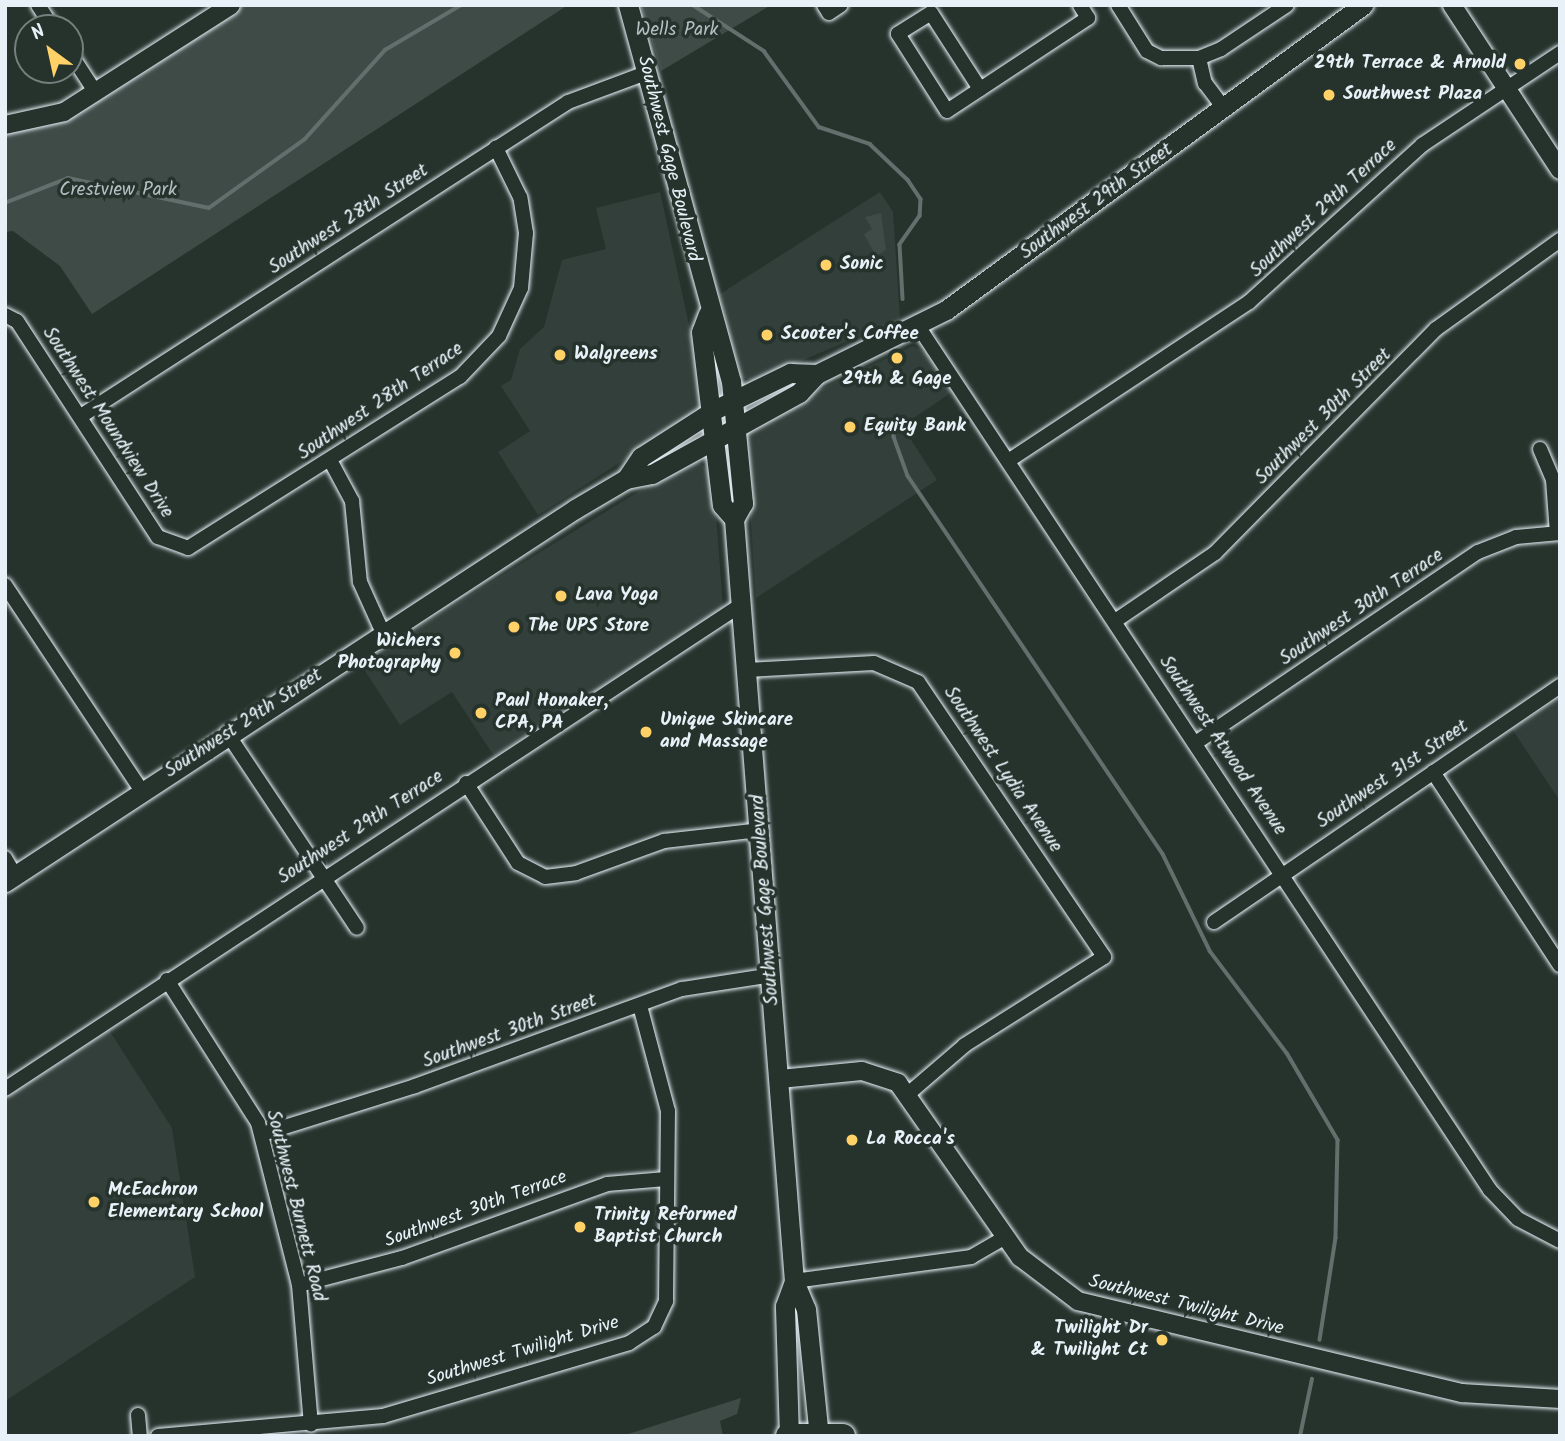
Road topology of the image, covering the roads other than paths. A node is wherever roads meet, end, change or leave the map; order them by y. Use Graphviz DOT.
graph roads {
  1 [pos="231,5"];
  2 [pos="628,5"];
  3 [pos="824,5"];
  4 [pos="841,5"];
  5 [pos="1080,5"];
  6 [pos="1118,5"];
  7 [pos="1287,5"];
  8 [pos="1363,5"];
  9 [pos="1452,5"];
  10 [pos="1560,53"];
  11 [pos="1199,58"];
  12 [pos="646,72"];
  13 [pos="84,75"];
  14 [pos="980,89"];
  15 [pos="1507,89"];
  16 [pos="96,93"];
  17 [pos="1224,108"];
  18 [pos="5,125"];
  19 [pos="496,148"];
  20 [pos="1560,170"];
  21 [pos="1560,240"];
  22 [pos="708,314"];
  23 [pos="7,315"];
  24 [pos="918,326"];
  25 [pos="817,374"];
  26 [pos="733,399"];
  27 [pos="714,410"];
  28 [pos="81,416"];
  29 [pos="736,422"];
  30 [pos="716,434"];
  31 [pos="1540,449"];
  32 [pos="330,460"];
  33 [pos="1008,461"];
  34 [pos="626,479"];
  35 [pos="734,519"];
  36 [pos="1558,533"];
  37 [pos="178,548"];
  38 [pos="5,585"];
  39 [pos="741,605"];
  40 [pos="1115,621"];
  41 [pos="383,633"];
  42 [pos="747,670"];
  43 [pos="1560,686"];
  44 [pos="228,733"];
  45 [pos="1197,742"];
  46 [pos="1433,772"];
  47 [pos="466,783"];
  48 [pos="142,791"];
  49 [pos="761,830"];
  50 [pos="9,871"];
  51 [pos="1283,873"];
  52 [pos="322,875"];
  53 [pos="1214,922"];
  54 [pos="357,928"];
  55 [pos="1560,965"];
  56 [pos="772,975"];
  57 [pos="167,980"];
  58 [pos="640,1006"];
  59 [pos="780,1079"];
  60 [pos="5,1089"];
  61 [pos="908,1094"];
  62 [pos="262,1134"];
  63 [pos="666,1179"];
  64 [pos="1005,1237"];
  65 [pos="1560,1241"];
  66 [pos="794,1281"];
  67 [pos="299,1285"];
  68 [pos="1560,1399"];
  69 [pos="138,1415"];
  70 [pos="311,1424"];
  71 [pos="827,1435"];
  72 [pos="141,1436"];
  73 [pos="158,1436"];
  74 [pos="789,1436"];
  1 -- 16 [label="street"];
  2 -- 12 [label="main road, Southwest Gage Boulevard"];
  3 -- 4 [label="street"];
  5 -- 14 [label="street"];
  6 -- 11 [label="street"];
  7 -- 11 [label="street"];
  8 -- 17 [label="main road, Southwest 29th Street"];
  9 -- 15 [label="street"];
  10 -- 15 [label="street, Southwest 29th Terrace"];
  11 -- 17 [label="street"];
  12 -- 19 [label="street, Southwest 28th Street"];
  12 -- 22 [label="main road, Southwest Gage Boulevard"];
  13 -- 16 [label="street"];
  14 -- 14 [label="street"];
  15 -- 20 [label="street"];
  15 -- 33 [label="street, Southwest 29th Terrace"];
  16 -- 18 [label="street"];
  17 -- 24 [label="main road, Southwest 29th Street"];
  19 -- 28 [label="street, Southwest 28th Street"];
  19 -- 32 [label="street, Southwest 28th Terrace"];
  21 -- 40 [label="street, Southwest 30th Street"];
  22 -- 26 [label="main road, Southwest Gage Boulevard"];
  22 -- 27 [label="main road, Southwest Gage Boulevard"];
  23 -- 28 [label="street, Southwest Moundview Drive"];
  24 -- 25 [label="main road, Southwest 29th Street"];
  24 -- 33 [label="street, Southwest Atwood Avenue"];
  25 -- 26 [label="main road, Southwest 29th Street"];
  25 -- 29 [label="main road, Southwest 29th Street"];
  26 -- 27 [label="main road, Southwest 29th Street"];
  26 -- 29 [label="main road, Southwest Gage Boulevard"];
  27 -- 30 [label="main road, Southwest Gage Boulevard"];
  27 -- 34 [label="main road, Southwest 29th Street"];
  28 -- 37 [label="street, Southwest Moundview Drive"];
  29 -- 30 [label="main road, Southwest 29th Street"];
  29 -- 35 [label="main road, Southwest Gage Boulevard"];
  30 -- 34 [label="main road, Southwest 29th Street"];
  30 -- 35 [label="main road, Southwest Gage Boulevard"];
  31 -- 36 [label="street"];
  32 -- 37 [label="street, Southwest 28th Terrace"];
  32 -- 41 [label="street"];
  33 -- 40 [label="street, Southwest Atwood Avenue"];
  34 -- 41 [label="main road, Southwest 29th Street"];
  35 -- 39 [label="main road, Southwest Gage Boulevard"];
  36 -- 45 [label="street, Southwest 30th Terrace"];
  38 -- 48 [label="street"];
  39 -- 42 [label="main road, Southwest Gage Boulevard"];
  39 -- 47 [label="street, Southwest 29th Terrace"];
  40 -- 45 [label="street, Southwest Atwood Avenue"];
  41 -- 44 [label="main road, Southwest 29th Street"];
  42 -- 49 [label="main road, Southwest Gage Boulevard"];
  42 -- 61 [label="street, Southwest Lydia Avenue"];
  43 -- 46 [label="street, Southwest 31st Street"];
  44 -- 48 [label="main road, Southwest 29th Street"];
  44 -- 52 [label="street"];
  45 -- 51 [label="street, Southwest Atwood Avenue"];
  46 -- 51 [label="street, Southwest 31st Street"];
  46 -- 55 [label="street"];
  47 -- 49 [label="street"];
  47 -- 52 [label="street, Southwest 29th Terrace"];
  48 -- 50 [label="main road, Southwest 29th Street"];
  49 -- 56 [label="main road, Southwest Gage Boulevard"];
  51 -- 53 [label="street, Southwest 31st Street"];
  51 -- 65 [label="street, Southwest Atwood Avenue"];
  52 -- 54 [label="street"];
  52 -- 57 [label="street, Southwest 29th Terrace"];
  56 -- 58 [label="street, Southwest 30th Street"];
  56 -- 59 [label="main road, Southwest Gage Boulevard"];
  57 -- 60 [label="street, Southwest 29th Terrace"];
  57 -- 62 [label="street, Southwest Burnett Road"];
  58 -- 62 [label="street, Southwest 30th Street"];
  58 -- 63 [label="street, Southwest Twilight Drive"];
  59 -- 61 [label="street, Southwest Twilight Drive"];
  59 -- 66 [label="main road, Southwest Gage Boulevard"];
  61 -- 64 [label="street, Southwest Twilight Drive"];
  62 -- 67 [label="street, Southwest Burnett Road"];
  63 -- 67 [label="street, Southwest 30th Terrace"];
  63 -- 70 [label="street, Southwest Twilight Drive"];
  64 -- 66 [label="street"];
  64 -- 68 [label="street, Southwest Twilight Drive"];
  66 -- 71 [label="main road, Southwest Gage Boulevard"];
  66 -- 74 [label="main road, Southwest Gage Boulevard"];
  67 -- 70 [label="street, Southwest Burnett Road"];
  69 -- 72 [label="street"];
  70 -- 73 [label="street, Southwest Twilight Drive"];
  71 -- 74 [label="highway"];
}
